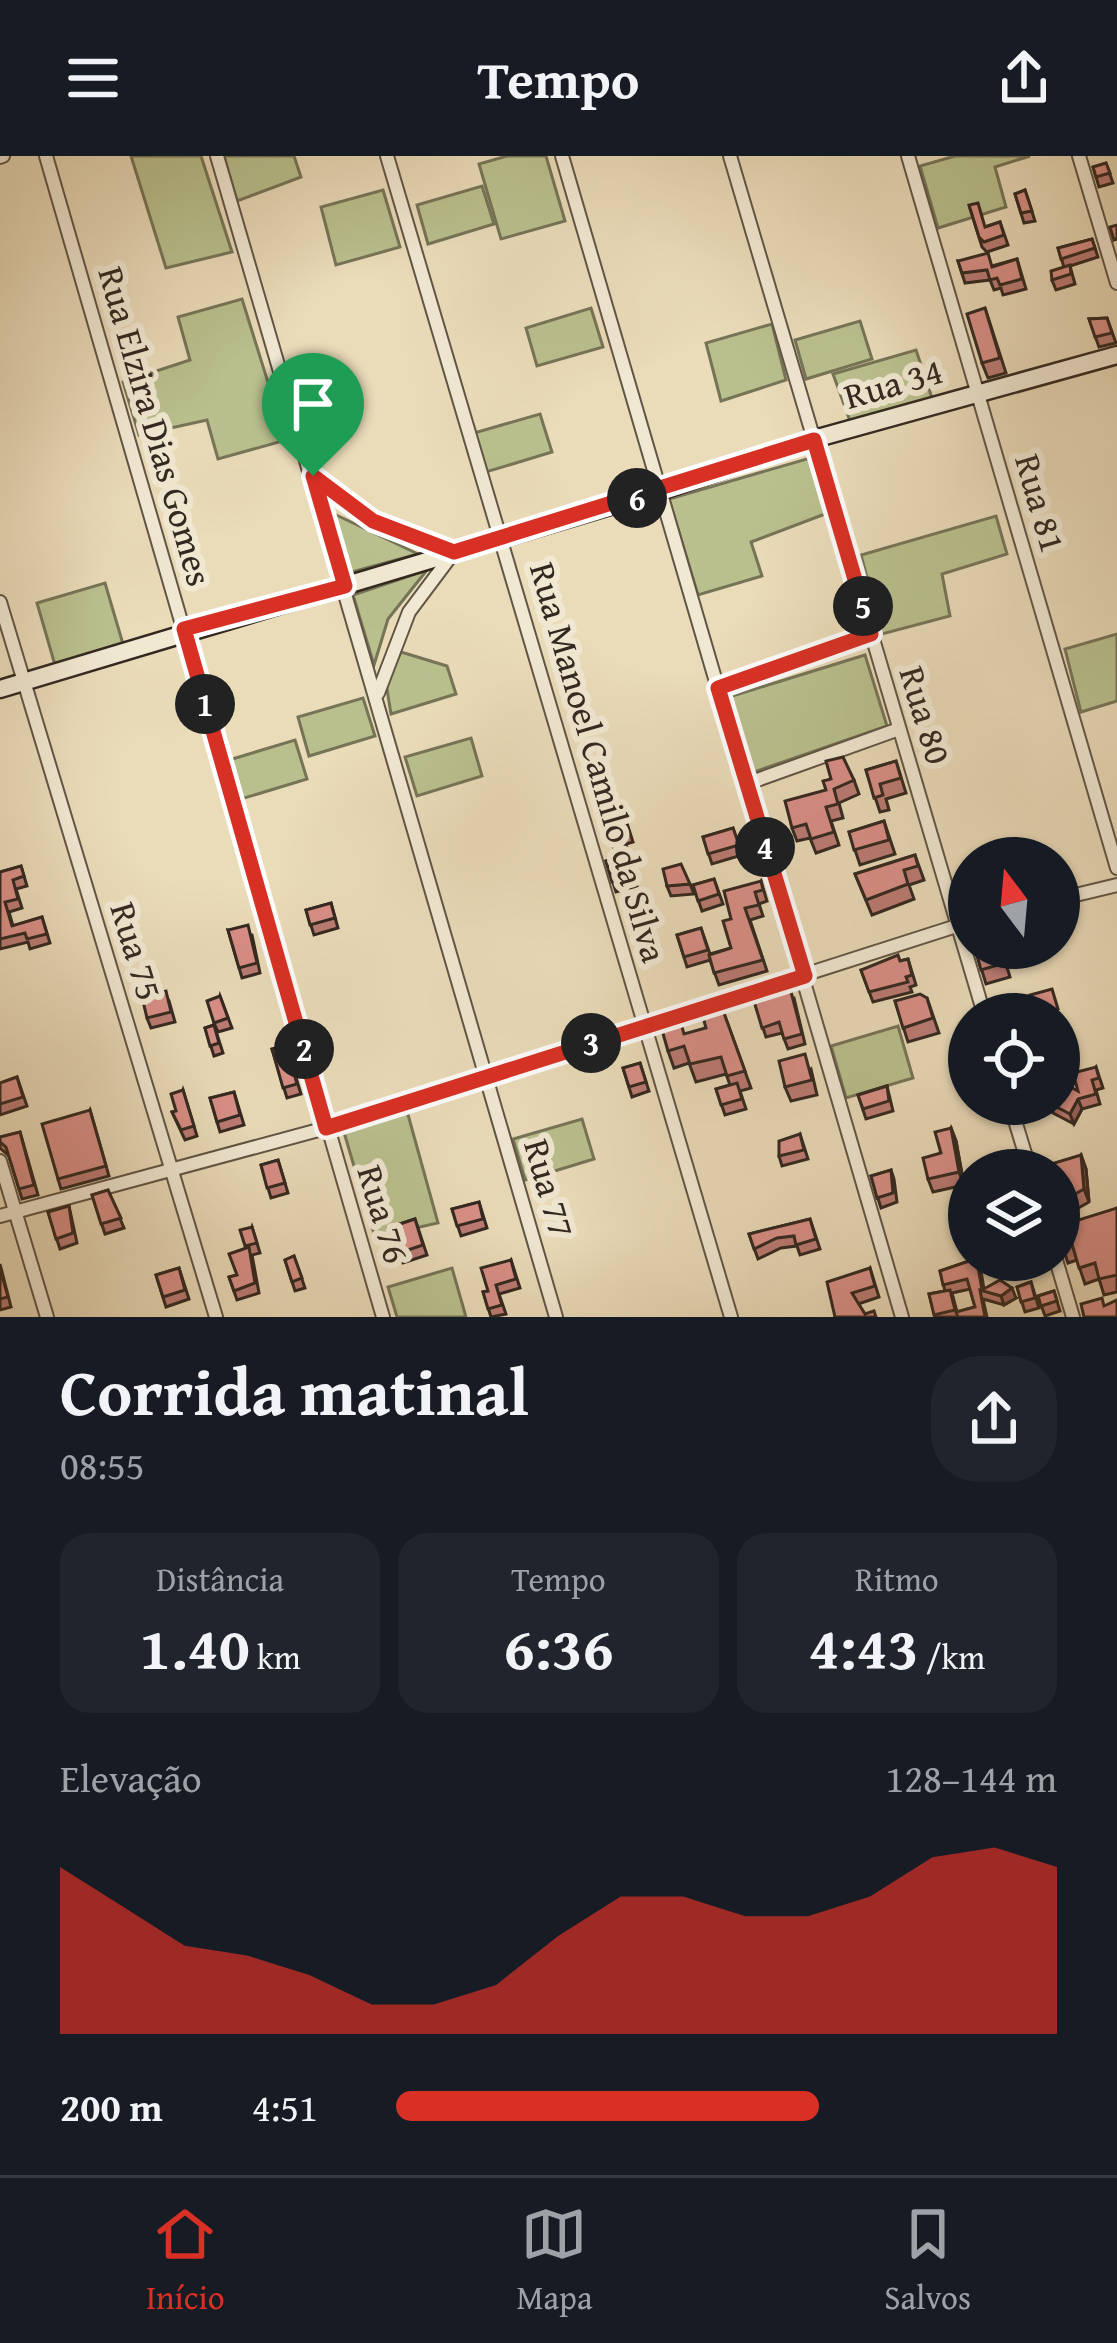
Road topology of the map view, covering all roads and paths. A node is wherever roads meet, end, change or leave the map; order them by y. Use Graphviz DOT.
graph roads {
  1 [pos="46,156"];
  2 [pos="218,156"];
  3 [pos="387,156"];
  4 [pos="562,156"];
  5 [pos="730,156"];
  6 [pos="908,156"];
  7 [pos="1079,156"];
  8 [pos="1117,283"];
  9 [pos="1117,355"];
  10 [pos="978,393"];
  11 [pos="814,440"];
  12 [pos="313,476"];
  13 [pos="660,491"];
  14 [pos="501,538"];
  15 [pos="454,552"];
  16 [pos="345,586"];
  17 [pos="0,602"];
  18 [pos="184,629"];
  19 [pos="871,634"];
  20 [pos="24,682"];
  21 [pos="0,688"];
  22 [pos="718,688"];
  23 [pos="377,694"];
  24 [pos="899,729"];
  25 [pos="746,784"];
  26 [pos="1117,868"];
  27 [pos="948,878"];
  28 [pos="1117,885"];
  29 [pos="1080,894"];
  30 [pos="948,928"];
  31 [pos="805,976"];
  32 [pos="646,1026"];
  33 [pos="486,1076"];
  34 [pos="326,1128"];
  35 [pos="0,1161"];
  36 [pos="172,1170"];
  37 [pos="16,1212"];
  38 [pos="0,1216"];
  39 [pos="1062,1281"];
  40 [pos="47,1317"];
  41 [pos="216,1317"];
  42 [pos="383,1317"];
  43 [pos="556,1317"];
  44 [pos="731,1317"];
  45 [pos="902,1317"];
  46 [pos="1073,1317"];
  1 -- 18 [label="street, Rua Elzira Dias Gomes"];
  2 -- 12 [label="street, Rua 77"];
  3 -- 14 [label="street, Rua Manoel Camilo da Silva"];
  4 -- 13 [label="street"];
  5 -- 11 [label="street, Rua 80"];
  6 -- 10 [label="street, Rua 81"];
  7 -- 8 [label="street"];
  9 -- 10 [label="street, Rua 34"];
  10 -- 11 [label="street, Rua 34"];
  10 -- 26 [label="street, Rua 81"];
  11 -- 13 [label="street, Rua 34"];
  11 -- 19 [label="street, Rua 80"];
  12 -- 15 [label="street"];
  12 -- 16 [label="street, Rua 77"];
  13 -- 14 [label="street, Rua 34"];
  13 -- 22 [label="street"];
  14 -- 15 [label="street, Rua 34"];
  14 -- 32 [label="street, Rua Manoel Camilo da Silva"];
  15 -- 16 [label="street, Rua 34"];
  15 -- 23 [label="street"];
  16 -- 18 [label="street, Rua 34"];
  16 -- 23 [label="street, Rua 77"];
  17 -- 20 [label="street, Rua 75"];
  18 -- 20 [label="street, Rua 34"];
  18 -- 34 [label="street, Rua Elzira Dias Gomes"];
  19 -- 22 [label="street"];
  19 -- 24 [label="street, Rua 80"];
  20 -- 21 [label="street, Rua 34"];
  20 -- 36 [label="street, Rua 75"];
  22 -- 25 [label="street"];
  23 -- 33 [label="street, Rua 77"];
  24 -- 25 [label="street"];
  24 -- 27 [label="street, Rua 80"];
  25 -- 31 [label="street"];
  28 -- 29 [label="street"];
  30 -- 31 [label="street"];
  31 -- 32 [label="street"];
  31 -- 45 [label="street"];
  32 -- 33 [label="street"];
  32 -- 44 [label="street, Rua Manoel Camilo da Silva"];
  33 -- 34 [label="street"];
  33 -- 43 [label="street, Rua 77"];
  34 -- 36 [label="street"];
  34 -- 42 [label="street, Rua 76"];
  35 -- 37 [label="street"];
  36 -- 37 [label="street"];
  36 -- 41 [label="street, Rua 75"];
  37 -- 38 [label="street"];
  37 -- 40 [label="street"];
  39 -- 46 [label="street"];
}
